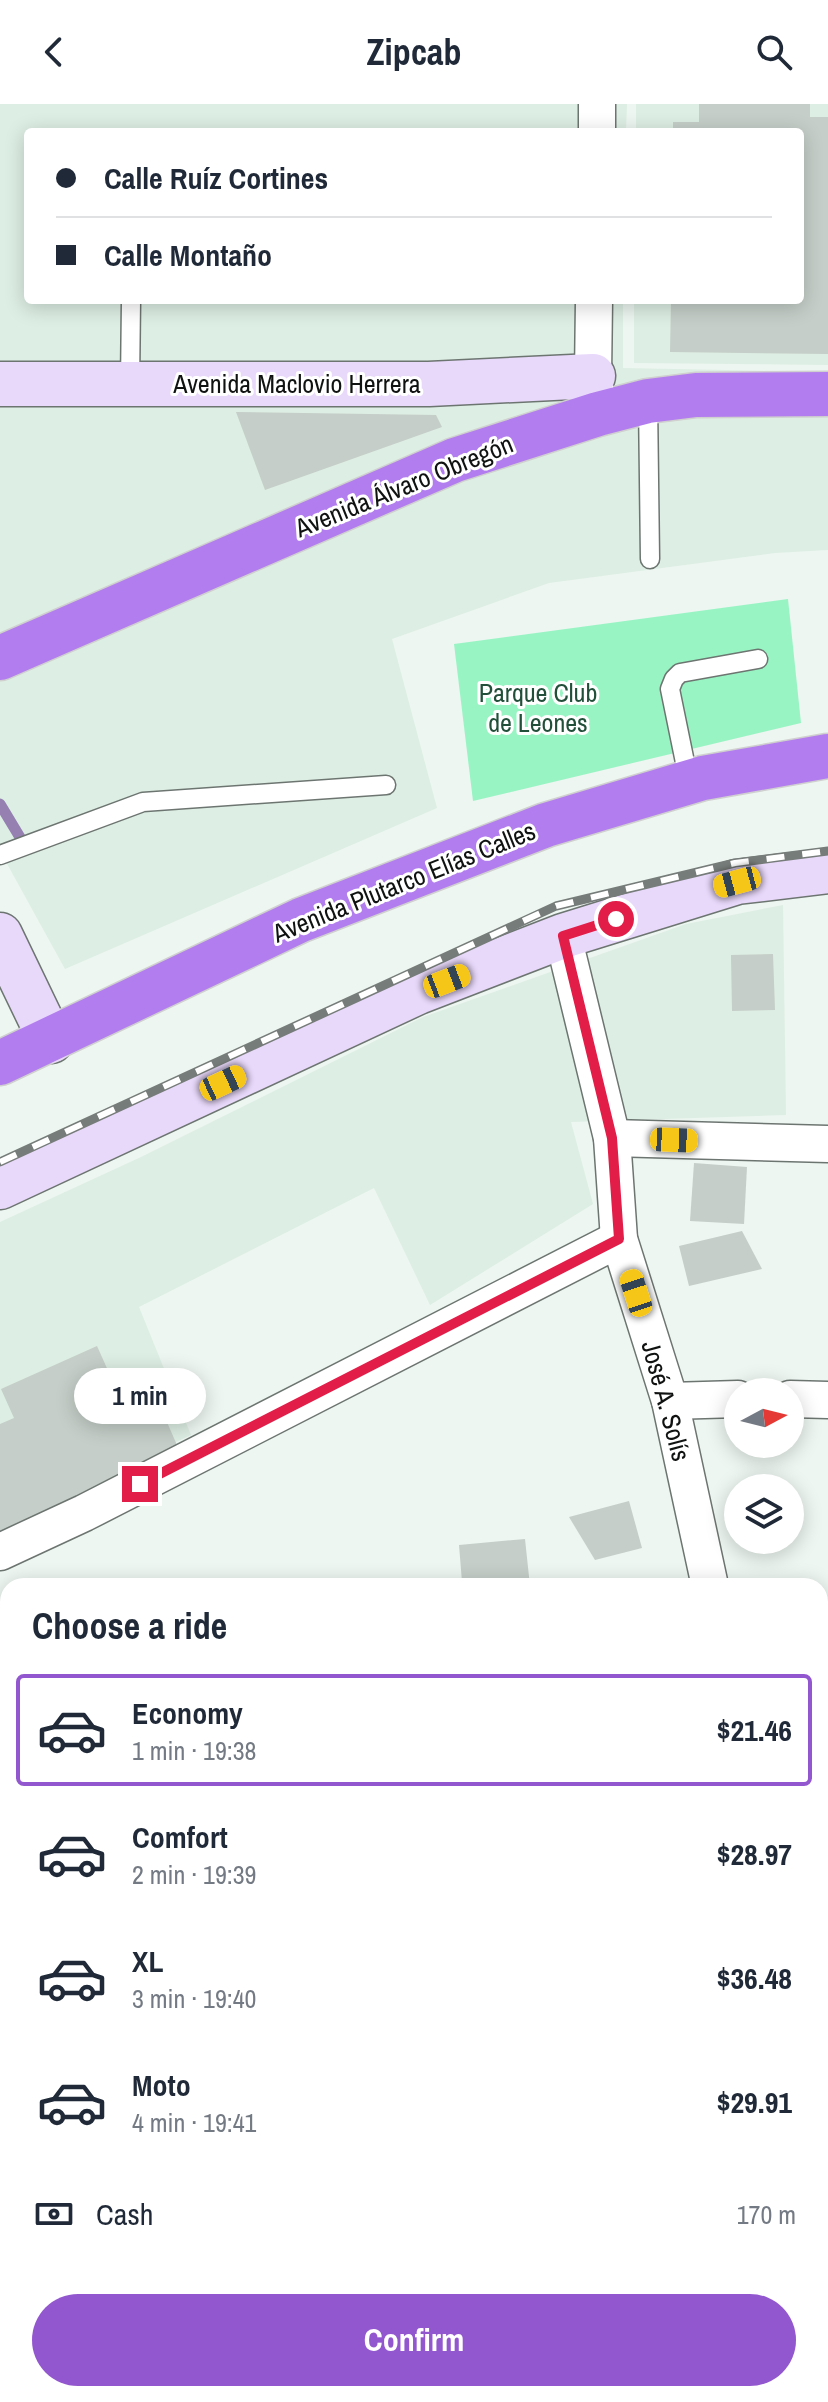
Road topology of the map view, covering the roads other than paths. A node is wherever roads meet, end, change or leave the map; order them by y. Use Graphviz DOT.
graph roads {
  1 [pos="597,104"];
  2 [pos="597,128"];
  3 [pos="131,304"];
  4 [pos="594,304"];
  5 [pos="0,384"];
  6 [pos="130,384"];
  7 [pos="828,394"];
  8 [pos="596,395"];
  9 [pos="648,401"];
  10 [pos="650,559"];
  11 [pos="0,658"];
  12 [pos="758,659"];
  13 [pos="828,756"];
  14 [pos="689,782"];
  15 [pos="386,785"];
  16 [pos="0,855"];
  17 [pos="828,871"];
  18 [pos="0,935"];
  19 [pos="563,936"];
  20 [pos="51,1041"];
  21 [pos="0,1063"];
  22 [pos="612,1138"];
  23 [pos="828,1144"];
  24 [pos="0,1187"];
  25 [pos="619,1239"];
  26 [pos="724,1399"];
  27 [pos="804,1399"];
  28 [pos="828,1400"];
  29 [pos="670,1401"];
  30 [pos="0,1552"];
  31 [pos="708,1578"];
  1 -- 2 [label="street"];
  3 -- 6 [label="lane"];
  4 -- 8 [label="street"];
  5 -- 6 [label="street, Avenida Maclovio Herrera"];
  6 -- 8 [label="street, Avenida Maclovio Herrera"];
  7 -- 9 [label="highway, Avenida Álvaro Obregón"];
  8 -- 9 [label="highway, Avenida Álvaro Obregón"];
  8 -- 11 [label="highway, Avenida Álvaro Obregón"];
  9 -- 10 [label="lane"];
  12 -- 14 [label="lane"];
  13 -- 14 [label="highway, Avenida Plutarco Elías Calles"];
  14 -- 20 [label="highway, Avenida Plutarco Elías Calles"];
  15 -- 16 [label="lane"];
  17 -- 19 [label="street"];
  18 -- 20 [label="street"];
  19 -- 22 [label="street, José A. Solís"];
  19 -- 24 [label="street"];
  20 -- 21 [label="highway, Avenida Plutarco Elías Calles"];
  22 -- 23 [label="street"];
  22 -- 25 [label="street, José A. Solís"];
  25 -- 29 [label="street, José A. Solís"];
  25 -- 30 [label="street"];
  26 -- 29 [label="street"];
  27 -- 28 [label="street"];
  29 -- 31 [label="street, José A. Solís"];
}
